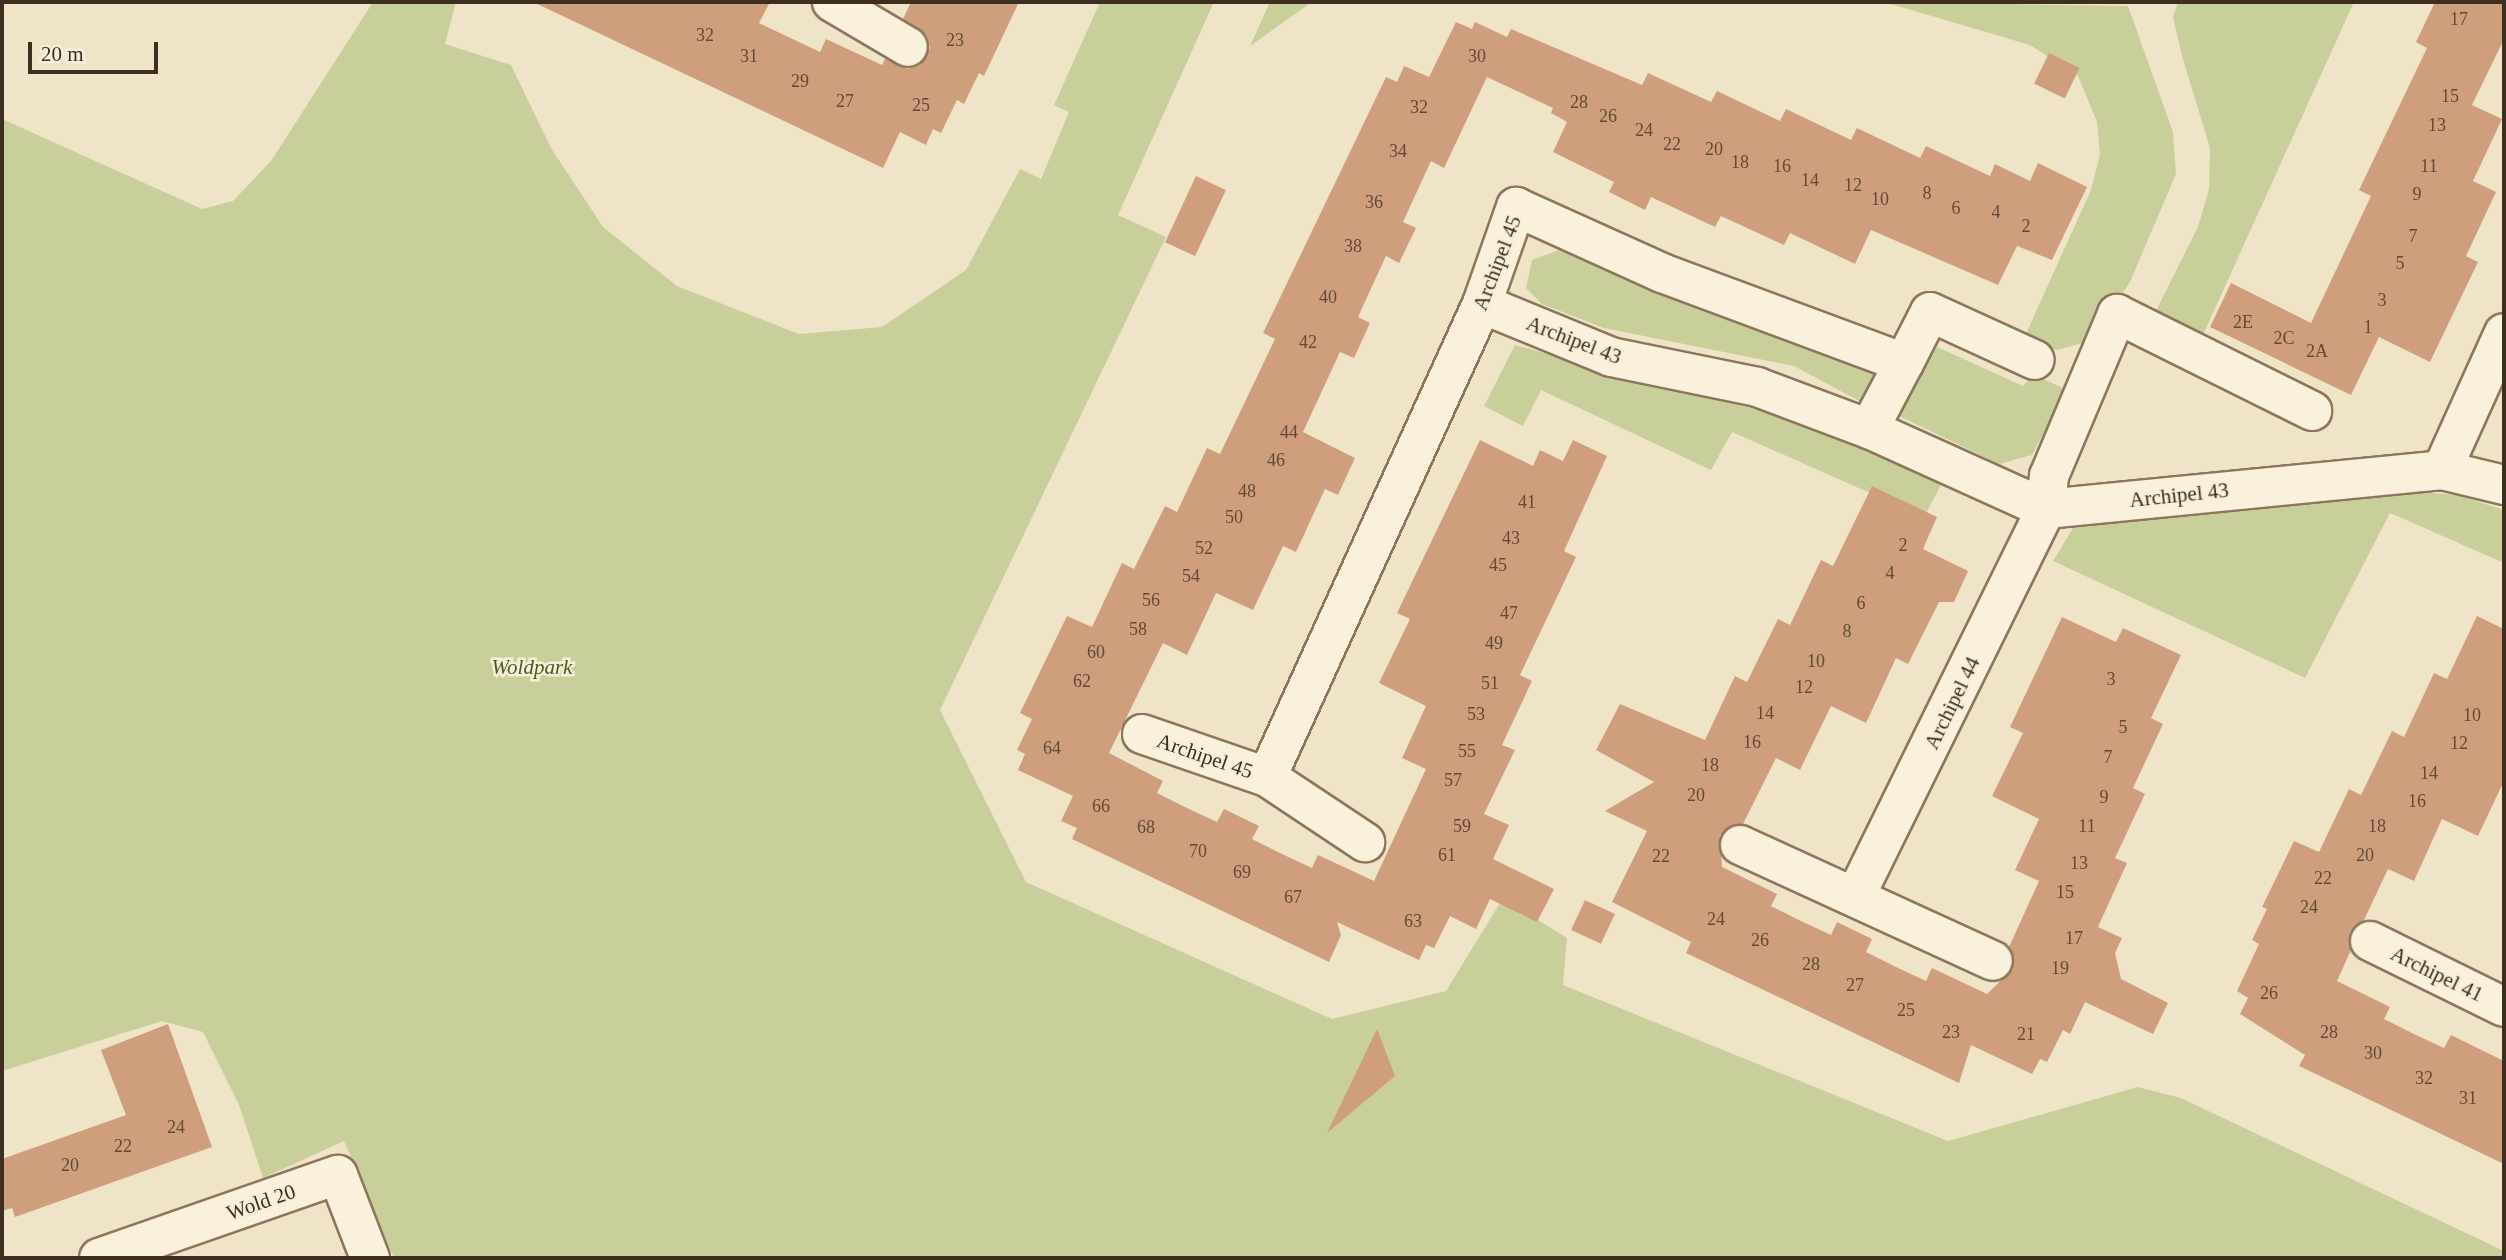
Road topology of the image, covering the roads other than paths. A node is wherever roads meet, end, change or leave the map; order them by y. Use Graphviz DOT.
graph roads {
  1 [pos="832,2"];
  2 [pos="908,47"];
  3 [pos="1482,303"];
  4 [pos="2504,333"];
  5 [pos="2035,360"];
  6 [pos="1904,363"];
  7 [pos="2312,411"];
  8 [pos="1869,429"];
  9 [pos="2442,470"];
  10 [pos="2504,485"];
  11 [pos="2046,509"];
  12 [pos="1142,734"];
  13 [pos="1267,777"];
  14 [pos="1366,842"];
  15 [pos="1740,845"];
  16 [pos="1856,895"];
  17 [pos="2370,941"];
  18 [pos="1993,961"];
  19 [pos="2504,1007"];
  20 [pos="99,1258"];
  21 [pos="370,1258"];
  1 -- 2 [label="street"];
  3 -- 6 [label="street, Archipel 45"];
  3 -- 8 [label="street, Archipel 43"];
  3 -- 13 [label="street, Archipel 45"];
  4 -- 9 [label="street"];
  5 -- 6 [label="street"];
  6 -- 8 [label="street"];
  7 -- 11 [label="street"];
  8 -- 11 [label="street, Archipel 43"];
  9 -- 10 [label="street, Archipel 43"];
  9 -- 11 [label="street, Archipel 43"];
  11 -- 16 [label="street, Archipel 44"];
  12 -- 13 [label="street, Archipel 45"];
  13 -- 14 [label="street, Archipel 45"];
  15 -- 16 [label="street"];
  16 -- 18 [label="street"];
  17 -- 19 [label="street, Archipel 41"];
  20 -- 21 [label="street, Wold 20"];
}
